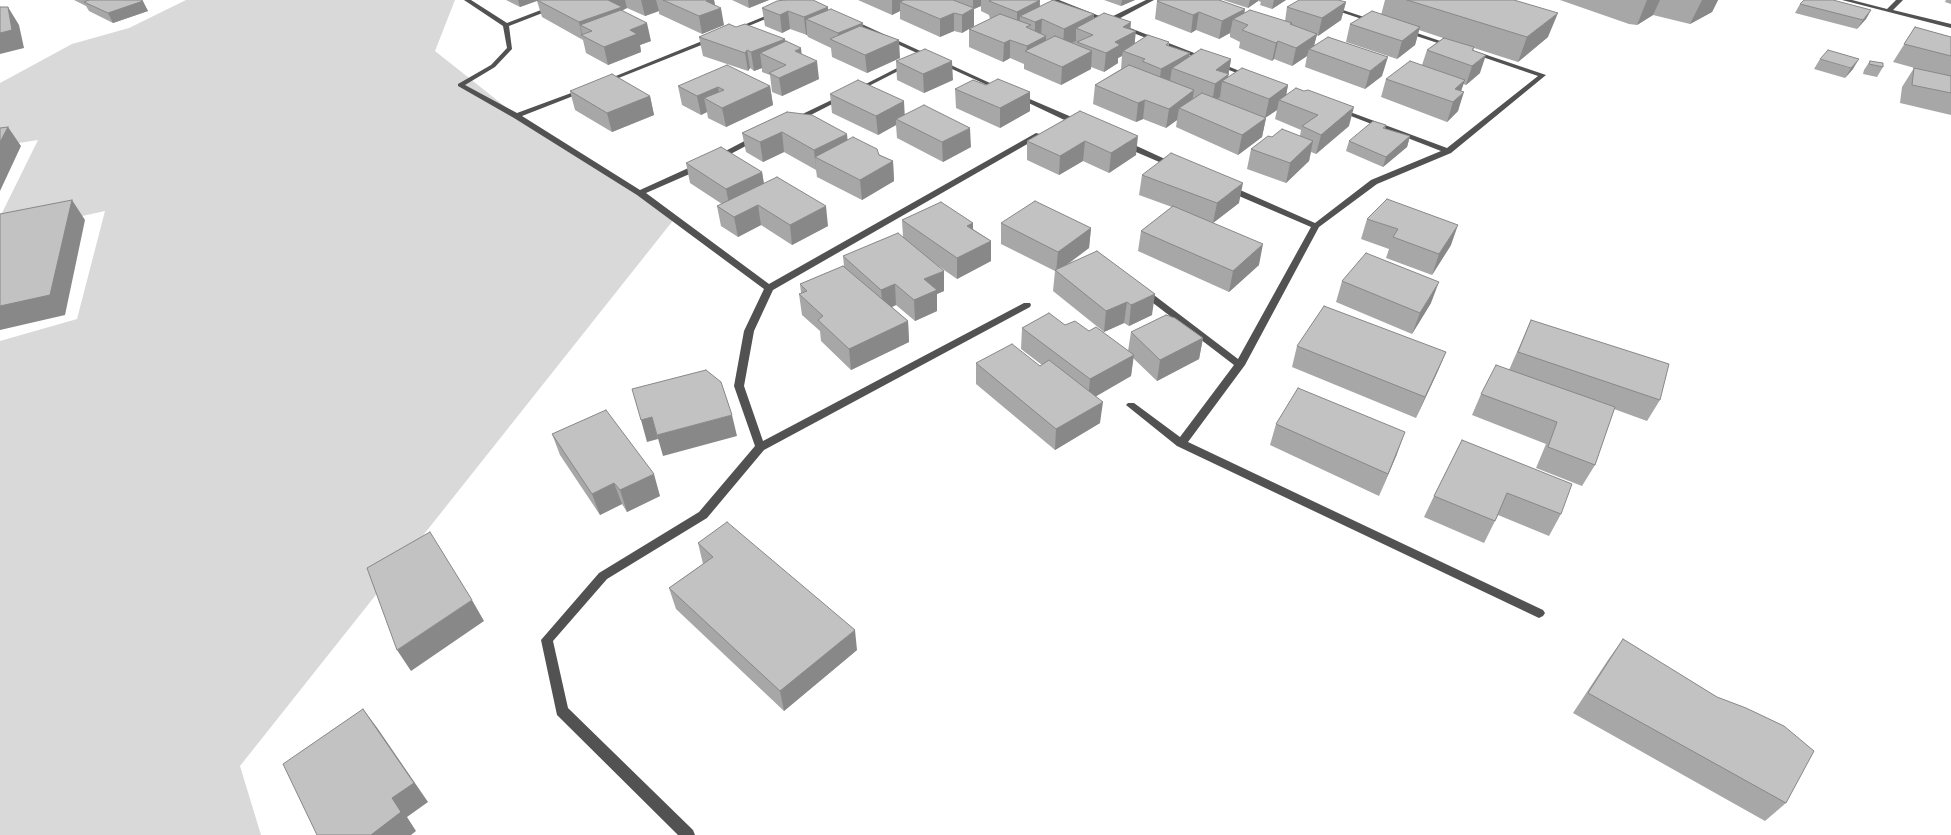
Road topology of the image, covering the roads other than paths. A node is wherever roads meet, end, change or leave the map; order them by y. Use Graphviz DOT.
graph roads {
  1 [pos="467,0"];
  2 [pos="573,0"];
  3 [pos="1054,0"];
  4 [pos="1151,0"];
  5 [pos="1307,0"];
  6 [pos="1845,0"];
  7 [pos="1900,0"];
  8 [pos="1888,11"];
  9 [pos="781,12"];
  10 [pos="841,17"];
  11 [pos="1108,21"];
  12 [pos="1382,24"];
  13 [pos="506,25"];
  14 [pos="1951,26"];
  15 [pos="1400,29"];
  16 [pos="728,33"];
  17 [pos="719,36"];
  18 [pos="1456,47"];
  19 [pos="1466,50"];
  20 [pos="926,56"];
  21 [pos="1255,78"];
  22 [pos="1330,106"];
  23 [pos="518,116"];
  24 [pos="1068,119"];
  25 [pos="787,124"];
  26 [pos="1060,124"];
  27 [pos="1086,126"];
  28 [pos="1051,129"];
  29 [pos="761,136"];
  30 [pos="1120,141"];
  31 [pos="1448,151"];
  32 [pos="713,160"];
  33 [pos="705,164"];
  34 [pos="1181,168"];
  35 [pos="1217,183"];
  36 [pos="640,193"];
  37 [pos="1316,226"];
  38 [pos="1132,282"];
  39 [pos="769,288"];
  40 [pos="1027,305"];
  41 [pos="1240,365"];
  42 [pos="1131,405"];
  43 [pos="1181,444"];
  44 [pos="760,448"];
  45 [pos="1539,613"];
  46 [pos="688,835"];
  1 -- 13 [label="street"];
  2 -- 13 [label="street"];
  3 -- 11 [label="street"];
  4 -- 11 [label="street"];
  5 -- 12 [label="street"];
  6 -- 8 [label="street"];
  7 -- 8 [label="street"];
  8 -- 14 [label="street"];
  9 -- 16 [label="street"];
  10 -- 20 [label="street"];
  11 -- 21 [label="street"];
  13 -- 23 [label="street"];
  15 -- 18 [label="street"];
  17 -- 23 [label="street"];
  19 -- 31 [label="street"];
  20 -- 24 [label="street"];
  20 -- 25 [label="street"];
  22 -- 31 [label="street"];
  23 -- 36 [label="street"];
  24 -- 26 [label="street"];
  24 -- 27 [label="street"];
  28 -- 39 [label="street"];
  29 -- 32 [label="street"];
  30 -- 34 [label="street"];
  31 -- 37 [label="street"];
  33 -- 36 [label="street"];
  35 -- 37 [label="street"];
  36 -- 39 [label="street"];
  37 -- 41 [label="street"];
  38 -- 41 [label="street"];
  39 -- 44 [label="street"];
  40 -- 44 [label="street"];
  41 -- 43 [label="street"];
  42 -- 43 [label="street"];
  43 -- 45 [label="street"];
  44 -- 46 [label="street"];
}
